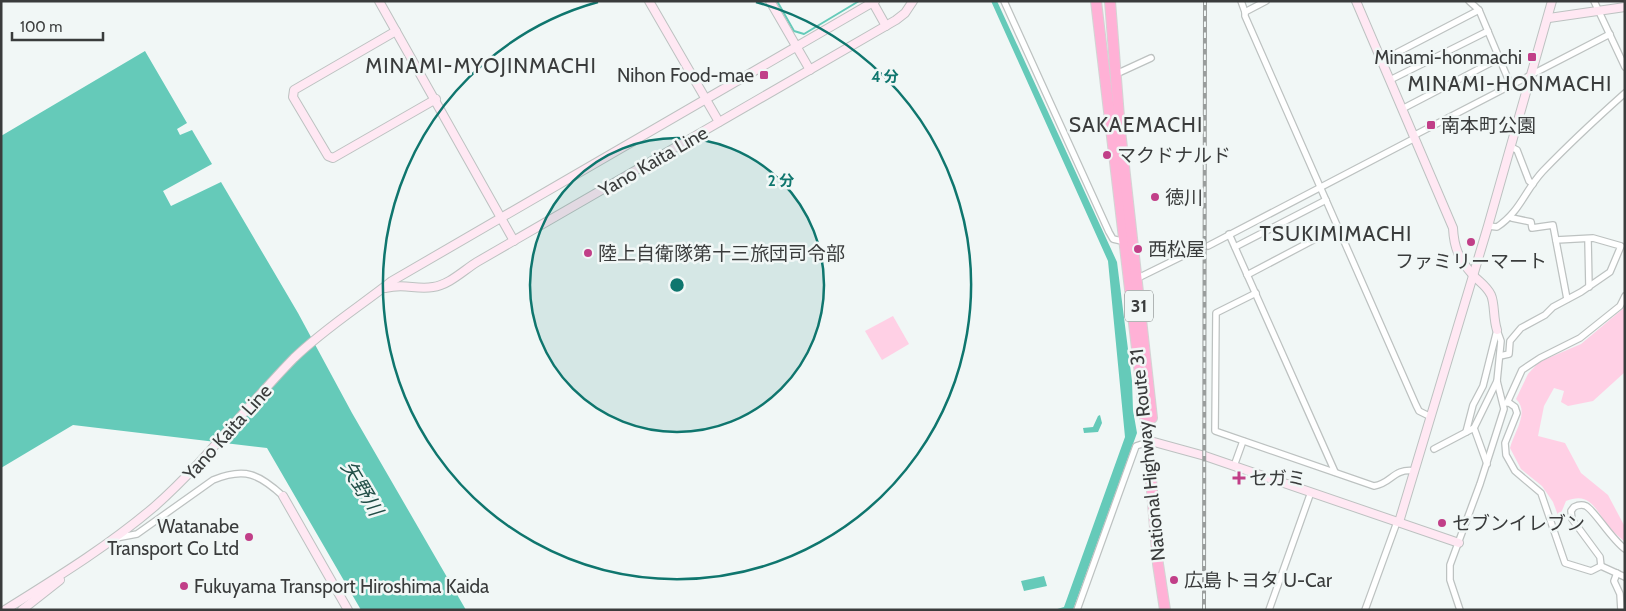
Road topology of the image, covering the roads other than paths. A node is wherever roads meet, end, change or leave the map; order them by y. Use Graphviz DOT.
graph roads {
  1 [pos="379,1"];
  2 [pos="649,1"];
  3 [pos="770,1"];
  4 [pos="913,1"];
  5 [pos="1004,1"];
  6 [pos="1096,1"];
  7 [pos="1104,1"];
  8 [pos="1110,1"];
  9 [pos="1241,1"];
  10 [pos="1266,1"];
  11 [pos="1356,1"];
  12 [pos="1469,1"];
  13 [pos="1552,1"];
  14 [pos="1594,1"];
  15 [pos="874,2"];
  16 [pos="1625,7"];
  17 [pos="1479,10"];
  18 [pos="1246,12"];
  19 [pos="1599,12"];
  20 [pos="1549,18"];
  21 [pos="886,26"];
  22 [pos="396,31"];
  23 [pos="1488,31"];
  24 [pos="1610,34"];
  25 [pos="797,47"];
  26 [pos="1151,58"];
  27 [pos="1500,58"];
  28 [pos="1381,61"];
  29 [pos="1625,67"];
  30 [pos="810,70"];
  31 [pos="1112,75"];
  32 [pos="1531,75"];
  33 [pos="1390,80"];
  34 [pos="1511,86"];
  35 [pos="1625,93"];
  36 [pos="436,99"];
  37 [pos="706,100"];
  38 [pos="1402,109"];
  39 [pos="719,122"];
  40 [pos="1414,137"];
  41 [pos="1511,147"];
  42 [pos="1533,184"];
  43 [pos="1320,186"];
  44 [pos="1326,200"];
  45 [pos="501,218"];
  46 [pos="1512,218"];
  47 [pos="1122,221"];
  48 [pos="1106,225"];
  49 [pos="1488,226"];
  50 [pos="1338,227"];
  51 [pos="1229,234"];
  52 [pos="1556,240"];
  53 [pos="1588,240"];
  54 [pos="514,241"];
  55 [pos="1128,242"];
  56 [pos="1235,247"];
  57 [pos="1247,275"];
  58 [pos="1473,275"];
  59 [pos="1136,279"];
  60 [pos="1589,287"];
  61 [pos="382,289"];
  62 [pos="1256,293"];
  63 [pos="1625,296"];
  64 [pos="1568,299"];
  65 [pos="1497,330"];
  66 [pos="1500,356"];
  67 [pos="1497,381"];
  68 [pos="1508,402"];
  69 [pos="1504,409"];
  70 [pos="1431,417"];
  71 [pos="1474,428"];
  72 [pos="1466,432"];
  73 [pos="1243,441"];
  74 [pos="1151,442"];
  75 [pos="1434,449"];
  76 [pos="1486,464"];
  77 [pos="1234,466"];
  78 [pos="1415,471"];
  79 [pos="1335,472"];
  80 [pos="1311,492"];
  81 [pos="282,496"];
  82 [pos="1398,522"];
  83 [pos="113,539"];
  84 [pos="1458,543"];
  85 [pos="1625,549"];
  86 [pos="1601,566"];
  87 [pos="69,572"];
  88 [pos="1617,573"];
  89 [pos="1625,577"];
  90 [pos="5,610"];
  91 [pos="22,610"];
  92 [pos="348,610"];
  93 [pos="1076,610"];
  94 [pos="1165,610"];
  95 [pos="1170,610"];
  96 [pos="1269,610"];
  97 [pos="1365,610"];
  98 [pos="1460,610"];
  99 [pos="1620,610"];
  1 -- 22 [label="street"];
  2 -- 37 [label="street"];
  3 -- 25 [label="street"];
  4 -- 21 [label="street, Yano Kaita Line"];
  5 -- 48 [label="street"];
  6 -- 31 [label="highway, National Highway Route 31 / 31"];
  7 -- 31 [label="highway"];
  8 -- 31 [label="highway, National Highway Route 31 / 31"];
  9 -- 18 [label="street"];
  10 -- 18 [label="street"];
  11 -- 28 [label="street"];
  12 -- 17 [label="street"];
  13 -- 20 [label="street"];
  14 -- 19 [label="street"];
  15 -- 21 [label="street"];
  15 -- 25 [label="street, Yano Kaita Line"];
  16 -- 19 [label="street"];
  17 -- 23 [label="street"];
  17 -- 28 [label="street"];
  18 -- 43 [label="street"];
  19 -- 20 [label="street"];
  19 -- 24 [label="street"];
  20 -- 32 [label="street"];
  21 -- 30 [label="street, Yano Kaita Line"];
  22 -- 36 [label="street"];
  22 -- 36 [label="street"];
  23 -- 27 [label="street"];
  23 -- 33 [label="street"];
  24 -- 29 [label="street"];
  24 -- 32 [label="street"];
  25 -- 30 [label="street"];
  25 -- 37 [label="street, Yano Kaita Line"];
  26 -- 31 [label="street"];
  27 -- 34 [label="street"];
  27 -- 38 [label="street"];
  28 -- 33 [label="street"];
  30 -- 39 [label="street, Yano Kaita Line"];
  31 -- 47 [label="highway, National Highway Route 31 / 31"];
  31 -- 55 [label="highway, National Highway Route 31 / 31"];
  32 -- 34 [label="street"];
  32 -- 41 [label="street"];
  33 -- 38 [label="street"];
  34 -- 40 [label="street"];
  35 -- 42 [label="street"];
  36 -- 45 [label="street"];
  37 -- 39 [label="street"];
  37 -- 45 [label="street, Yano Kaita Line"];
  38 -- 40 [label="street"];
  39 -- 54 [label="street, Yano Kaita Line"];
  40 -- 43 [label="street"];
  40 -- 58 [label="street"];
  41 -- 42 [label="street"];
  41 -- 49 [label="street"];
  42 -- 46 [label="street"];
  43 -- 44 [label="street"];
  43 -- 51 [label="street"];
  44 -- 50 [label="street"];
  44 -- 56 [label="street"];
  45 -- 54 [label="street"];
  45 -- 61 [label="street, Yano Kaita Line"];
  46 -- 49 [label="street"];
  46 -- 52 [label="street"];
  47 -- 48 [label="street"];
  47 -- 55 [label="highway, National Highway Route 31 / 31"];
  48 -- 55 [label="street"];
  49 -- 58 [label="street"];
  50 -- 57 [label="street"];
  50 -- 70 [label="street"];
  51 -- 56 [label="street"];
  51 -- 59 [label="street"];
  52 -- 53 [label="street"];
  52 -- 64 [label="street"];
  53 -- 60 [label="street"];
  53 -- 60 [label="street"];
  54 -- 61 [label="street, Yano Kaita Line"];
  55 -- 59 [label="highway, National Highway Route 31 / 31"];
  55 -- 74 [label="highway, National Highway Route 31 / 31"];
  56 -- 57 [label="street"];
  57 -- 62 [label="street"];
  58 -- 65 [label="street"];
  58 -- 70 [label="street"];
  59 -- 74 [label="highway, National Highway Route 31 / 31"];
  60 -- 64 [label="street"];
  61 -- 83 [label="street, Yano Kaita Line"];
  62 -- 73 [label="street"];
  62 -- 79 [label="street"];
  63 -- 68 [label="street"];
  64 -- 66 [label="street"];
  65 -- 66 [label="street"];
  65 -- 72 [label="street"];
  66 -- 67 [label="street"];
  67 -- 69 [label="street"];
  67 -- 71 [label="street"];
  68 -- 69 [label="street"];
  68 -- 86 [label="street"];
  69 -- 76 [label="street"];
  70 -- 78 [label="street"];
  71 -- 72 [label="street"];
  71 -- 76 [label="street"];
  72 -- 75 [label="street"];
  73 -- 77 [label="street"];
  73 -- 79 [label="street"];
  74 -- 77 [label="street"];
  74 -- 93 [label="street"];
  74 -- 94 [label="highway, National Highway Route 31 / 31"];
  74 -- 95 [label="highway, National Highway Route 31 / 31"];
  76 -- 84 [label="street"];
  77 -- 80 [label="street"];
  78 -- 79 [label="street"];
  78 -- 82 [label="street"];
  80 -- 82 [label="street"];
  80 -- 96 [label="street"];
  81 -- 83 [label="street"];
  81 -- 92 [label="street"];
  82 -- 84 [label="street"];
  82 -- 97 [label="street"];
  83 -- 87 [label="street, Yano Kaita Line"];
  84 -- 98 [label="street"];
  85 -- 86 [label="street"];
  86 -- 88 [label="street"];
  87 -- 90 [label="street, Yano Kaita Line"];
  87 -- 91 [label="street, Yano Kaita Line"];
  88 -- 89 [label="street"];
  88 -- 99 [label="street"];
}
